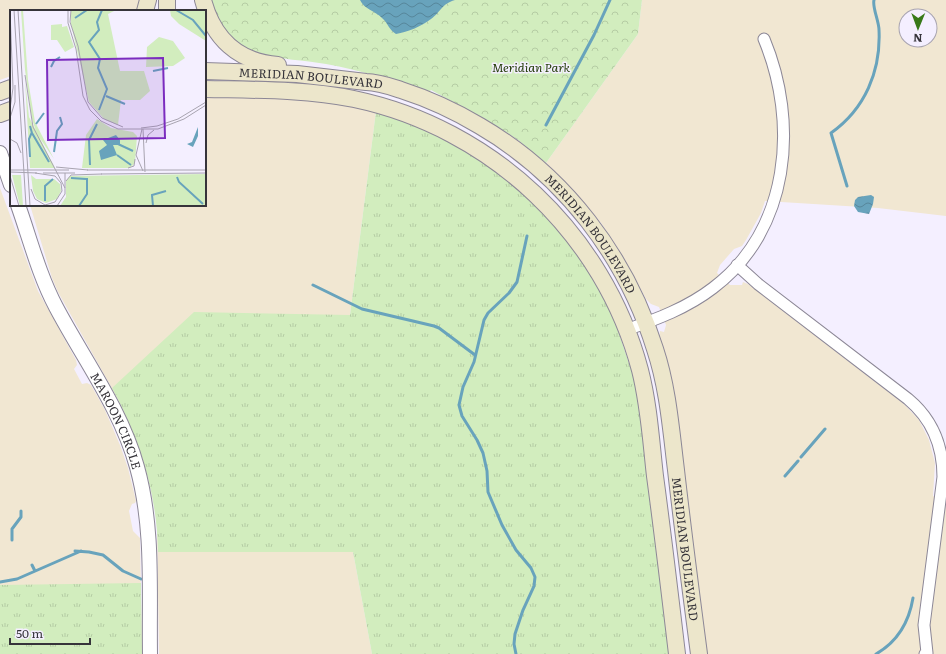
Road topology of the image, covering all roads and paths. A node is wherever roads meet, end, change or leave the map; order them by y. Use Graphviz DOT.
graph roads {
  1 [pos="148,0"];
  2 [pos="204,0"];
  3 [pos="145,10"];
  4 [pos="764,39"];
  5 [pos="206,71"];
  6 [pos="374,82"];
  7 [pos="10,88"];
  8 [pos="206,89"];
  9 [pos="0,92"];
  10 [pos="10,110"];
  11 [pos="0,114"];
  12 [pos="0,154"];
  13 [pos="10,181"];
  14 [pos="18,206"];
  15 [pos="737,265"];
  16 [pos="646,323"];
  17 [pos="626,330"];
  18 [pos="150,654"];
  19 [pos="677,654"];
  20 [pos="699,654"];
  21 [pos="926,654"];
  1 -- 3 [label="main road"];
  2 -- 6 [label="main road"];
  4 -- 15 [label="street"];
  5 -- 6 [label="main road, MERIDIAN BOULEVARD"];
  6 -- 16 [label="main road, MERIDIAN BOULEVARD"];
  7 -- 9 [label="main road"];
  8 -- 17 [label="main road, MERIDIAN BOULEVARD"];
  10 -- 11 [label="main road"];
  12 -- 13 [label="street"];
  14 -- 18 [label="street, MAROON CIRCLE"];
  15 -- 16 [label="street"];
  15 -- 21 [label="street"];
  16 -- 17 [label="street"];
  16 -- 20 [label="main road, MERIDIAN BOULEVARD"];
  17 -- 19 [label="main road, MERIDIAN BOULEVARD"];
}
